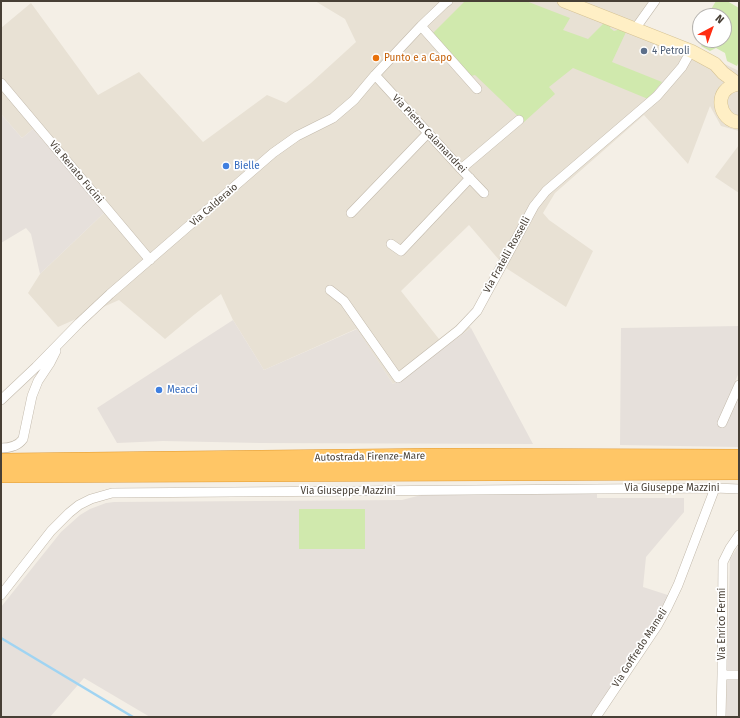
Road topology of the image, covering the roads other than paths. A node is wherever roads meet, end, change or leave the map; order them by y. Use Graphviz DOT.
graph roads {
  1 [pos="448,1"];
  2 [pos="564,1"];
  3 [pos="655,1"];
  4 [pos="421,26"];
  5 [pos="635,29"];
  6 [pos="691,51"];
  7 [pos="723,73"];
  8 [pos="375,75"];
  9 [pos="1,83"];
  10 [pos="738,84"];
  11 [pos="477,88"];
  12 [pos="726,91"];
  13 [pos="519,120"];
  14 [pos="739,122"];
  15 [pos="428,133"];
  16 [pos="461,169"];
  17 [pos="470,178"];
  18 [pos="484,193"];
  19 [pos="351,213"];
  20 [pos="391,244"];
  21 [pos="150,260"];
  22 [pos="330,290"];
  23 [pos="58,346"];
  24 [pos="739,385"];
  25 [pos="1,400"];
  26 [pos="722,423"];
  27 [pos="1,448"];
  28 [pos="739,458"];
  29 [pos="1,462"];
  30 [pos="739,471"];
  31 [pos="1,474"];
  32 [pos="715,488"];
  33 [pos="739,489"];
  34 [pos="739,535"];
  35 [pos="1,595"];
  36 [pos="722,675"];
  37 [pos="739,675"];
  38 [pos="596,717"];
  39 [pos="721,717"];
  1 -- 4 [label="street, Via Calderaio"];
  2 -- 5 [label="street"];
  3 -- 5 [label="street"];
  4 -- 8 [label="street, Via Calderaio"];
  4 -- 11 [label="street"];
  5 -- 6 [label="street"];
  6 -- 7 [label="street"];
  6 -- 22 [label="street, Via Fratelli Rosselli"];
  7 -- 10 [label="street"];
  7 -- 12 [label="street"];
  8 -- 15 [label="street, Via Pietro Calamandrei"];
  8 -- 21 [label="street, Via Calderaio"];
  9 -- 21 [label="street, Via Renato Fucini"];
  10 -- 12 [label="street"];
  12 -- 14 [label="street"];
  13 -- 16 [label="street"];
  15 -- 16 [label="street, Via Pietro Calamandrei"];
  15 -- 19 [label="street"];
  16 -- 17 [label="street, Via Pietro Calamandrei"];
  17 -- 18 [label="street, Via Pietro Calamandrei"];
  17 -- 20 [label="street"];
  21 -- 23 [label="street, Via Calderaio"];
  23 -- 25 [label="street, Via Calderaio"];
  23 -- 27 [label="street"];
  24 -- 26 [label="street"];
  28 -- 29 [label="highway, Autostrada Firenze-Mare"];
  30 -- 31 [label="highway, Autostrada Firenze-Mare"];
  32 -- 33 [label="street, Via Giuseppe Mazzini"];
  32 -- 35 [label="street, Via Giuseppe Mazzini"];
  32 -- 38 [label="street, Via Goffredo Mameli"];
  34 -- 36 [label="street, Via Enrico Fermi"];
  36 -- 37 [label="street"];
  36 -- 39 [label="street, Via Enrico Fermi"];
}
